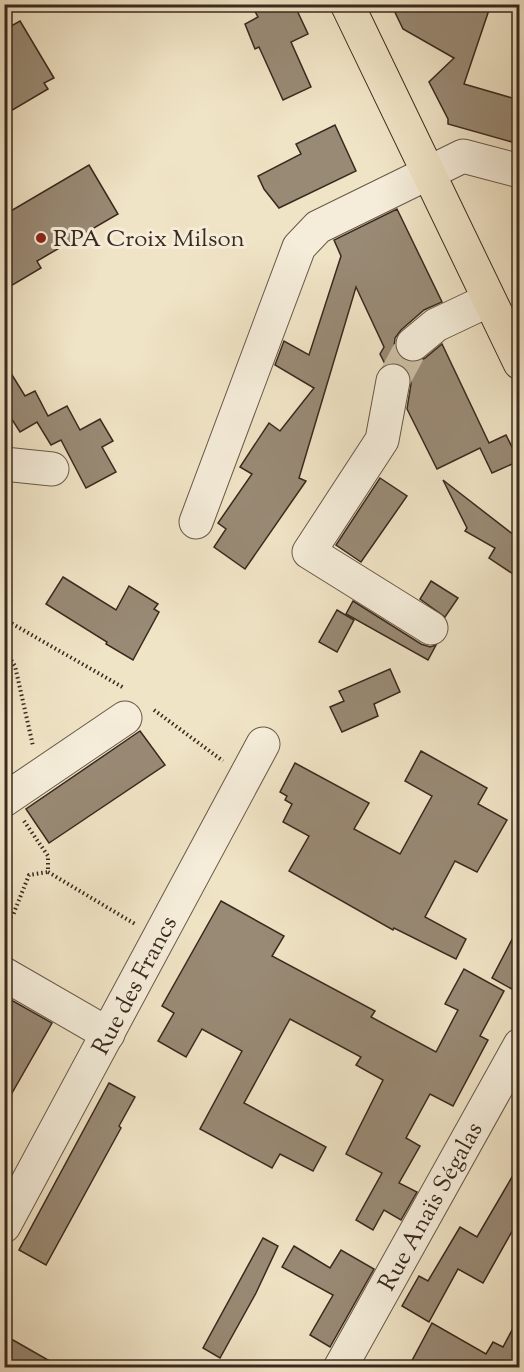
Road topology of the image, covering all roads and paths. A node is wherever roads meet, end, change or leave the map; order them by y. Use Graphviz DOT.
graph roads {
  1 [pos="347,4"];
  2 [pos="519,171"];
  3 [pos="427,172"];
  4 [pos="489,300"];
  5 [pos="413,344"];
  6 [pos="519,363"];
  7 [pos="393,381"];
  8 [pos="4,464"];
  9 [pos="52,469"];
  10 [pos="196,522"];
  11 [pos="431,628"];
  12 [pos="4,649"];
  13 [pos="125,718"];
  14 [pos="263,744"];
  15 [pos="40,776"];
  16 [pos="6,799"];
  17 [pos="48,872"];
  18 [pos="4,923"];
  19 [pos="159,938"];
  20 [pos="4,974"];
  21 [pos="108,1034"];
  22 [pos="519,1045"];
  23 [pos="4,1226"];
  24 [pos="340,1368"];
  1 -- 3 [label="main road"];
  2 -- 3 [label="street"];
  3 -- 4 [label="main road"];
  3 -- 10 [label="street"];
  4 -- 5 [label="street"];
  4 -- 6 [label="main road"];
  7 -- 11 [label="street"];
  8 -- 9 [label="street"];
  12 -- 15 [label="path"];
  13 -- 15 [label="street"];
  14 -- 19 [label="street, Rue des Francs"];
  15 -- 16 [label="street"];
  16 -- 17 [label="path"];
  17 -- 18 [label="path"];
  17 -- 19 [label="path"];
  19 -- 21 [label="street, Rue des Francs"];
  20 -- 21 [label="street"];
  21 -- 23 [label="street, Rue des Francs"];
  22 -- 24 [label="street, Rue Anaïs Ségalas"];
}
